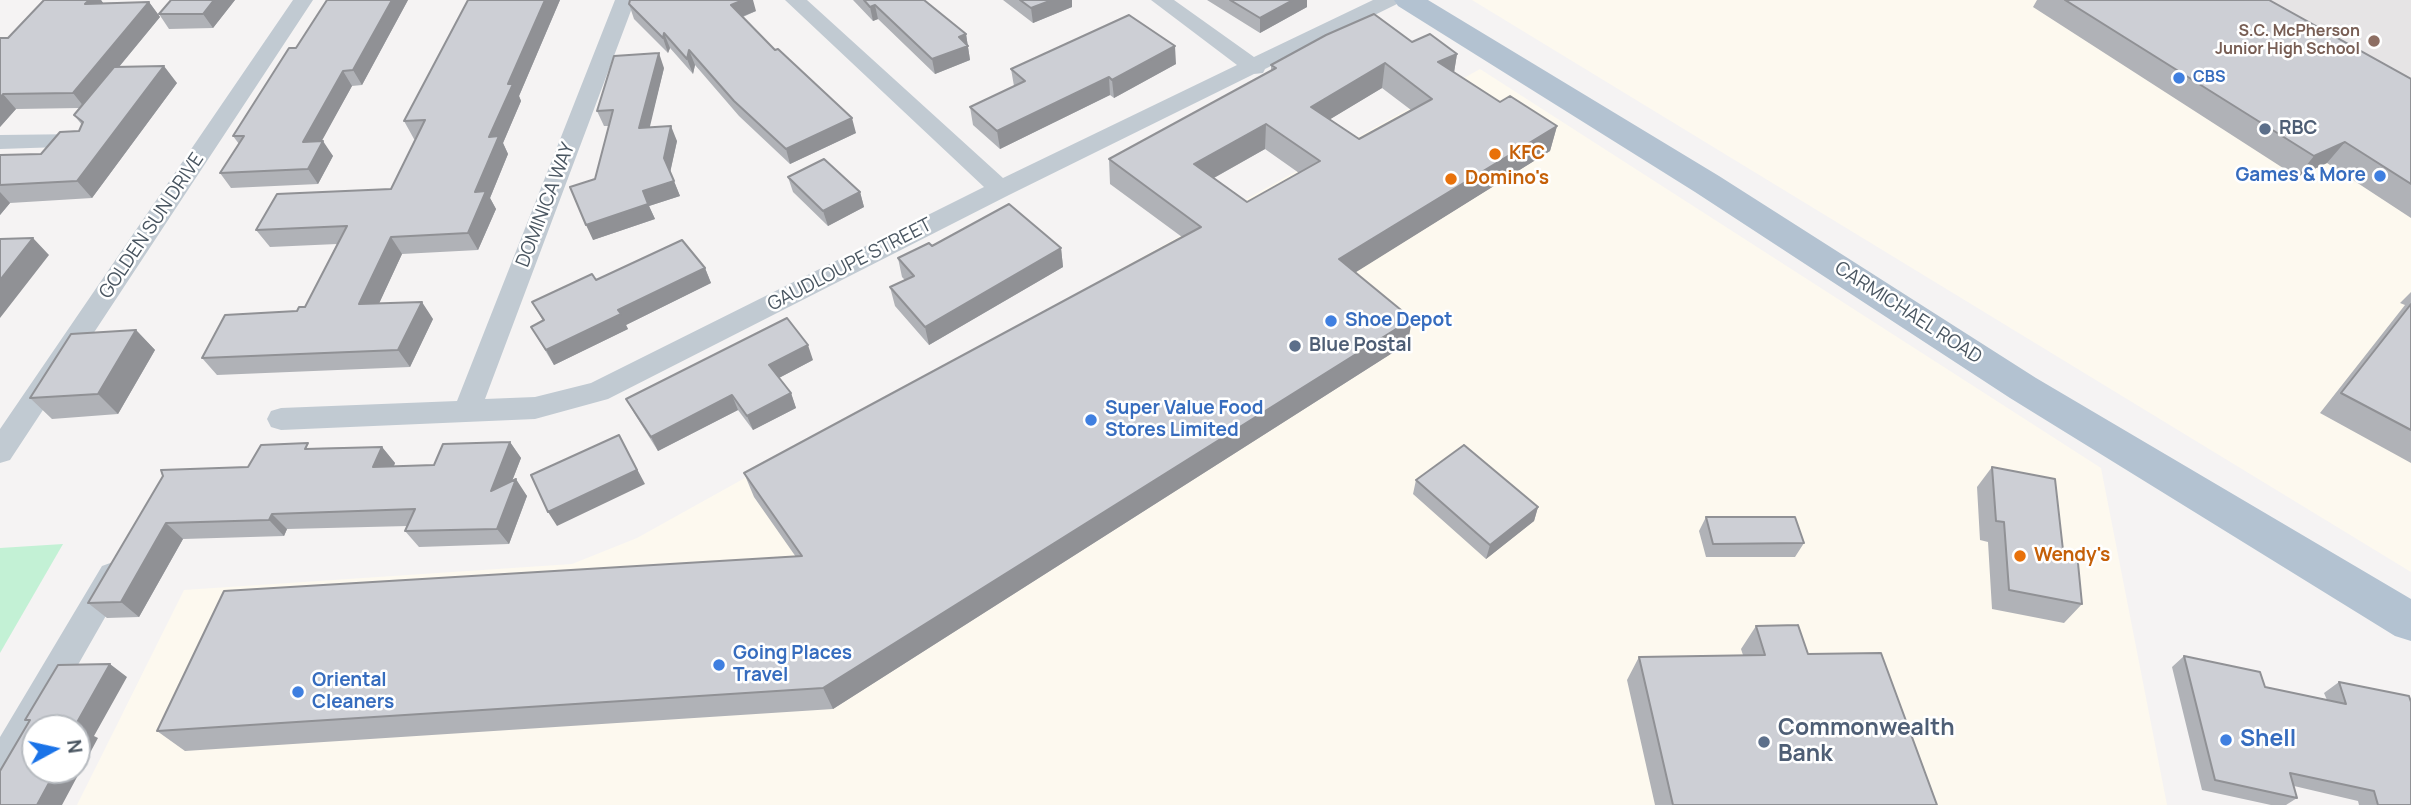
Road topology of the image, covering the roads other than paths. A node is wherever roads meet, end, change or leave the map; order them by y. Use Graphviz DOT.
graph roads {
  1 [pos="303,0"];
  2 [pos="625,0"];
  3 [pos="795,0"];
  4 [pos="1161,0"];
  5 [pos="1390,0"];
  6 [pos="1408,0"];
  7 [pos="1255,68"];
  8 [pos="83,141"];
  9 [pos="0,142"];
  10 [pos="1000,189"];
  11 [pos="467,410"];
  12 [pos="281,419"];
  13 [pos="0,452"];
  14 [pos="127,552"];
  15 [pos="2411,622"];
  16 [pos="0,769"];
  1 -- 13 [label="street, GOLDEN SUN DRIVE"];
  2 -- 11 [label="street, DOMINICA WAY"];
  3 -- 10 [label="street"];
  4 -- 7 [label="street"];
  5 -- 7 [label="street, GAUDLOUPE STREET"];
  6 -- 15 [label="main road, CARMICHAEL ROAD"];
  7 -- 10 [label="street, GAUDLOUPE STREET"];
  8 -- 9 [label="street"];
  10 -- 11 [label="street, GAUDLOUPE STREET"];
  11 -- 12 [label="street, GAUDLOUPE STREET"];
  14 -- 16 [label="street"];
}
